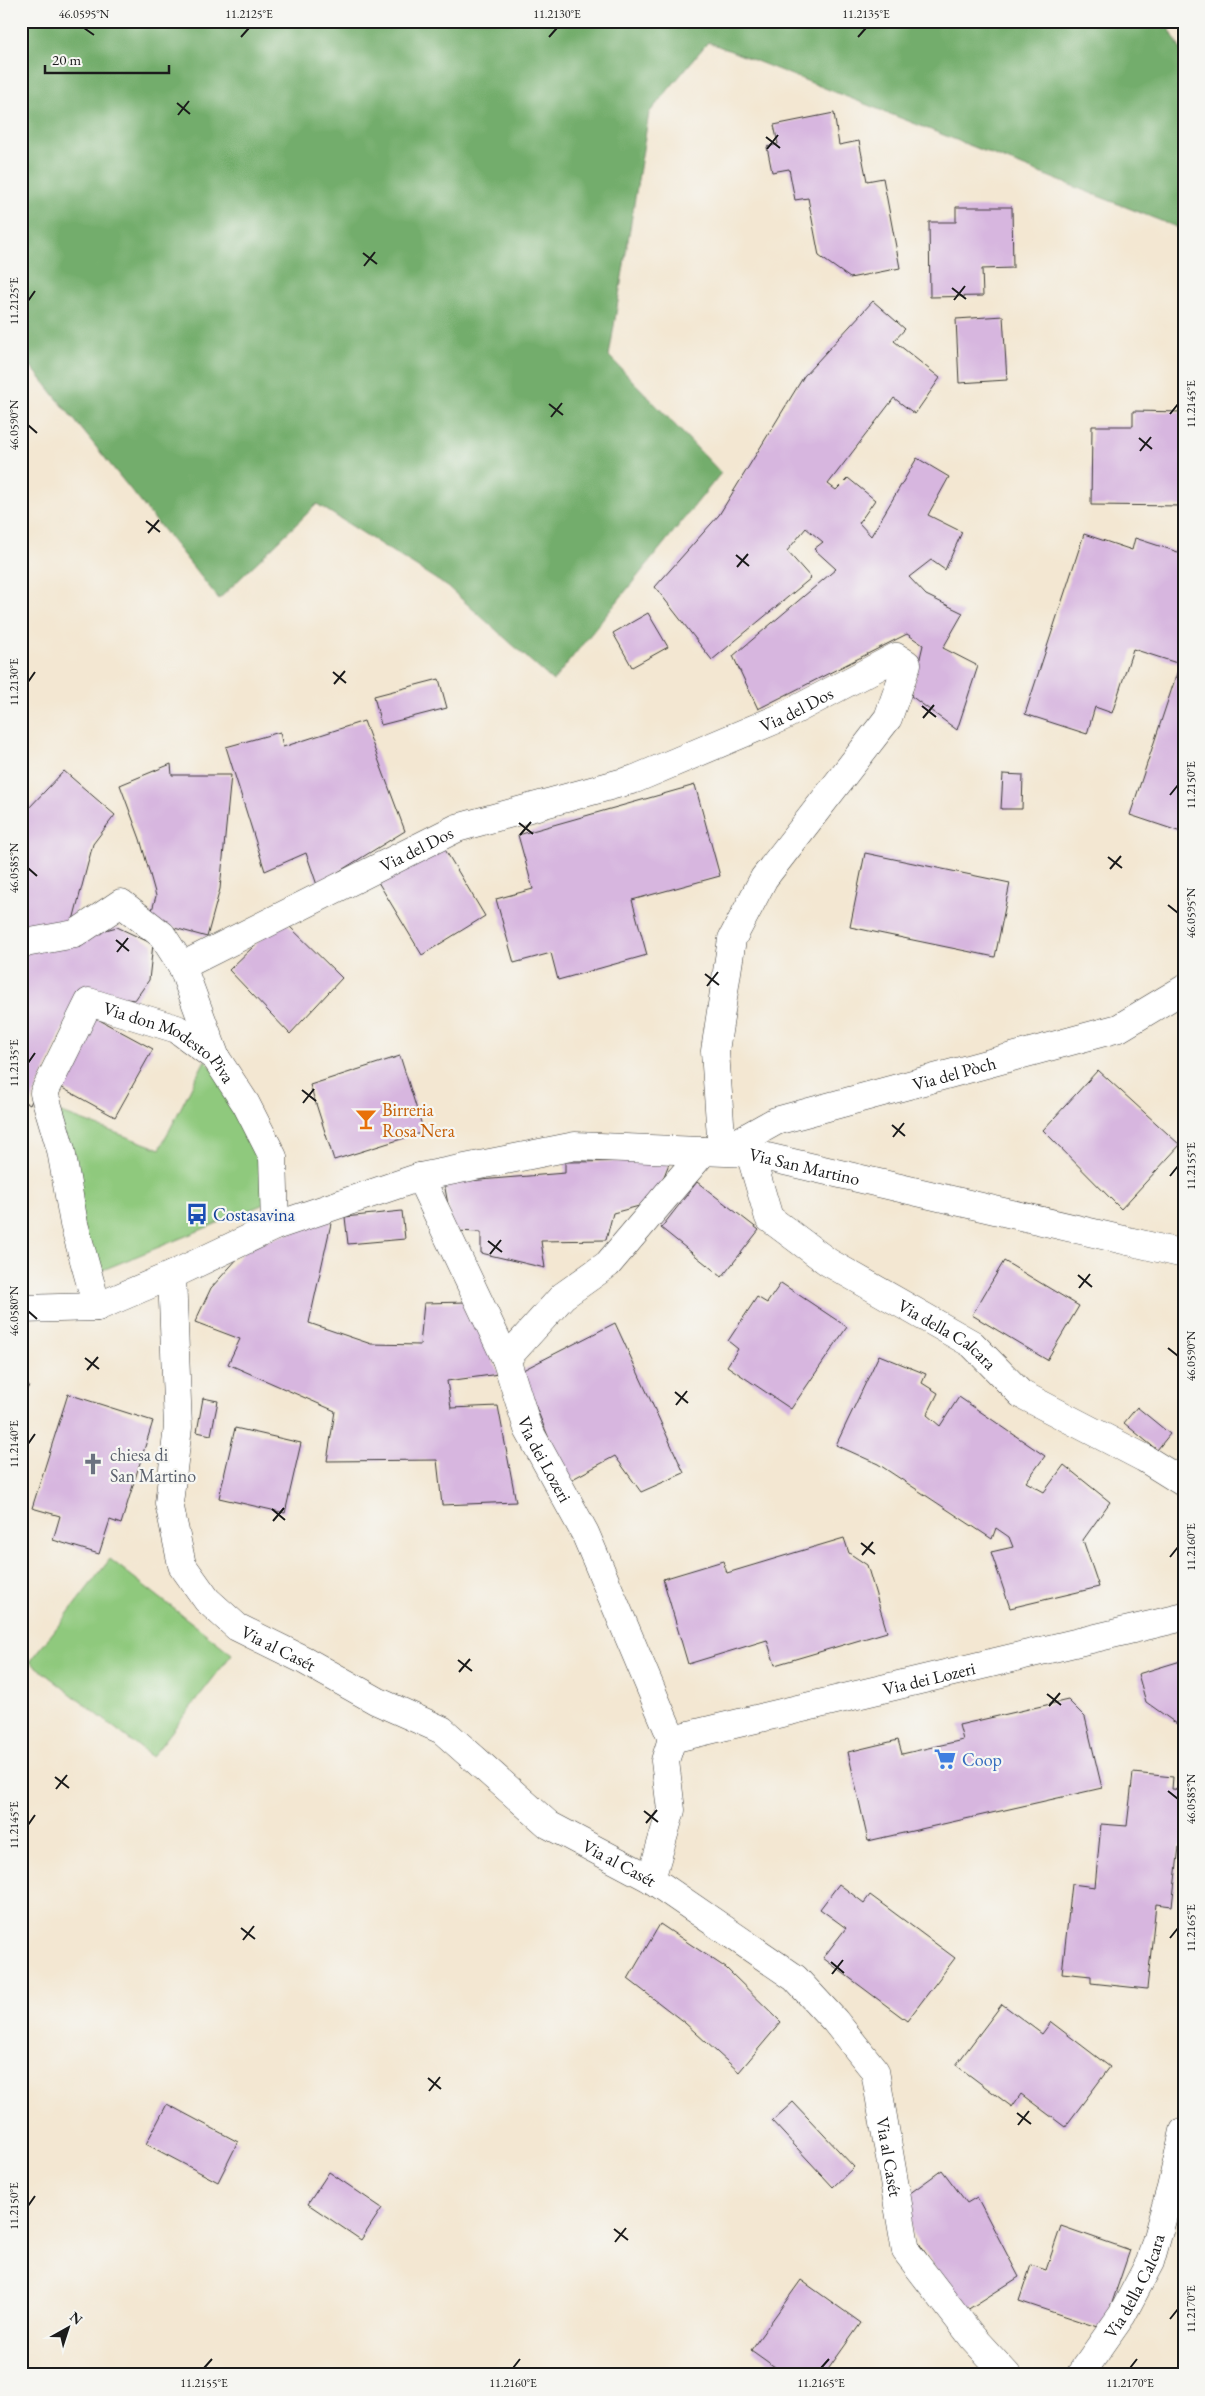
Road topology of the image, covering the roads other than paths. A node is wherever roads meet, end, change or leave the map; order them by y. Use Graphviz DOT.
graph roads {
  1 [pos="21,941"];
  2 [pos="182,966"];
  3 [pos="1184,990"];
  4 [pos="216,1058"];
  5 [pos="713,1151"];
  6 [pos="750,1154"];
  7 [pos="420,1177"];
  8 [pos="275,1226"];
  9 [pos="1184,1254"];
  10 [pos="172,1276"];
  11 [pos="97,1307"];
  12 [pos="21,1309"];
  13 [pos="506,1359"];
  14 [pos="1184,1483"];
  15 [pos="1184,1617"];
  16 [pos="672,1738"];
  17 [pos="651,1878"];
  18 [pos="1184,2130"];
  19 [pos="1177,2177"];
  20 [pos="1006,2375"];
  21 [pos="1080,2375"];
  1 -- 2 [label="street"];
  2 -- 4 [label="street"];
  2 -- 5 [label="street, Via del Dos"];
  3 -- 5 [label="street, Via del Pòch"];
  4 -- 8 [label="street, Via don Modesto Piva"];
  4 -- 11 [label="street, Via don Modesto Piva"];
  5 -- 6 [label="street, Via San Martino"];
  5 -- 7 [label="street, Via San Martino"];
  5 -- 13 [label="street"];
  6 -- 9 [label="street, Via San Martino"];
  6 -- 14 [label="street, Via della Calcara"];
  7 -- 8 [label="street, Via San Martino"];
  7 -- 13 [label="street, Via dei Lozeri"];
  8 -- 10 [label="street, Via San Martino"];
  10 -- 11 [label="street, Via San Martino"];
  10 -- 17 [label="street, Via al Casét"];
  11 -- 12 [label="street"];
  13 -- 16 [label="street, Via dei Lozeri"];
  15 -- 16 [label="street, Via dei Lozeri"];
  16 -- 17 [label="street"];
  17 -- 20 [label="street, Via al Casét"];
  18 -- 19 [label="street, Via della Calcara"];
  19 -- 21 [label="street, Via della Calcara"];
}
